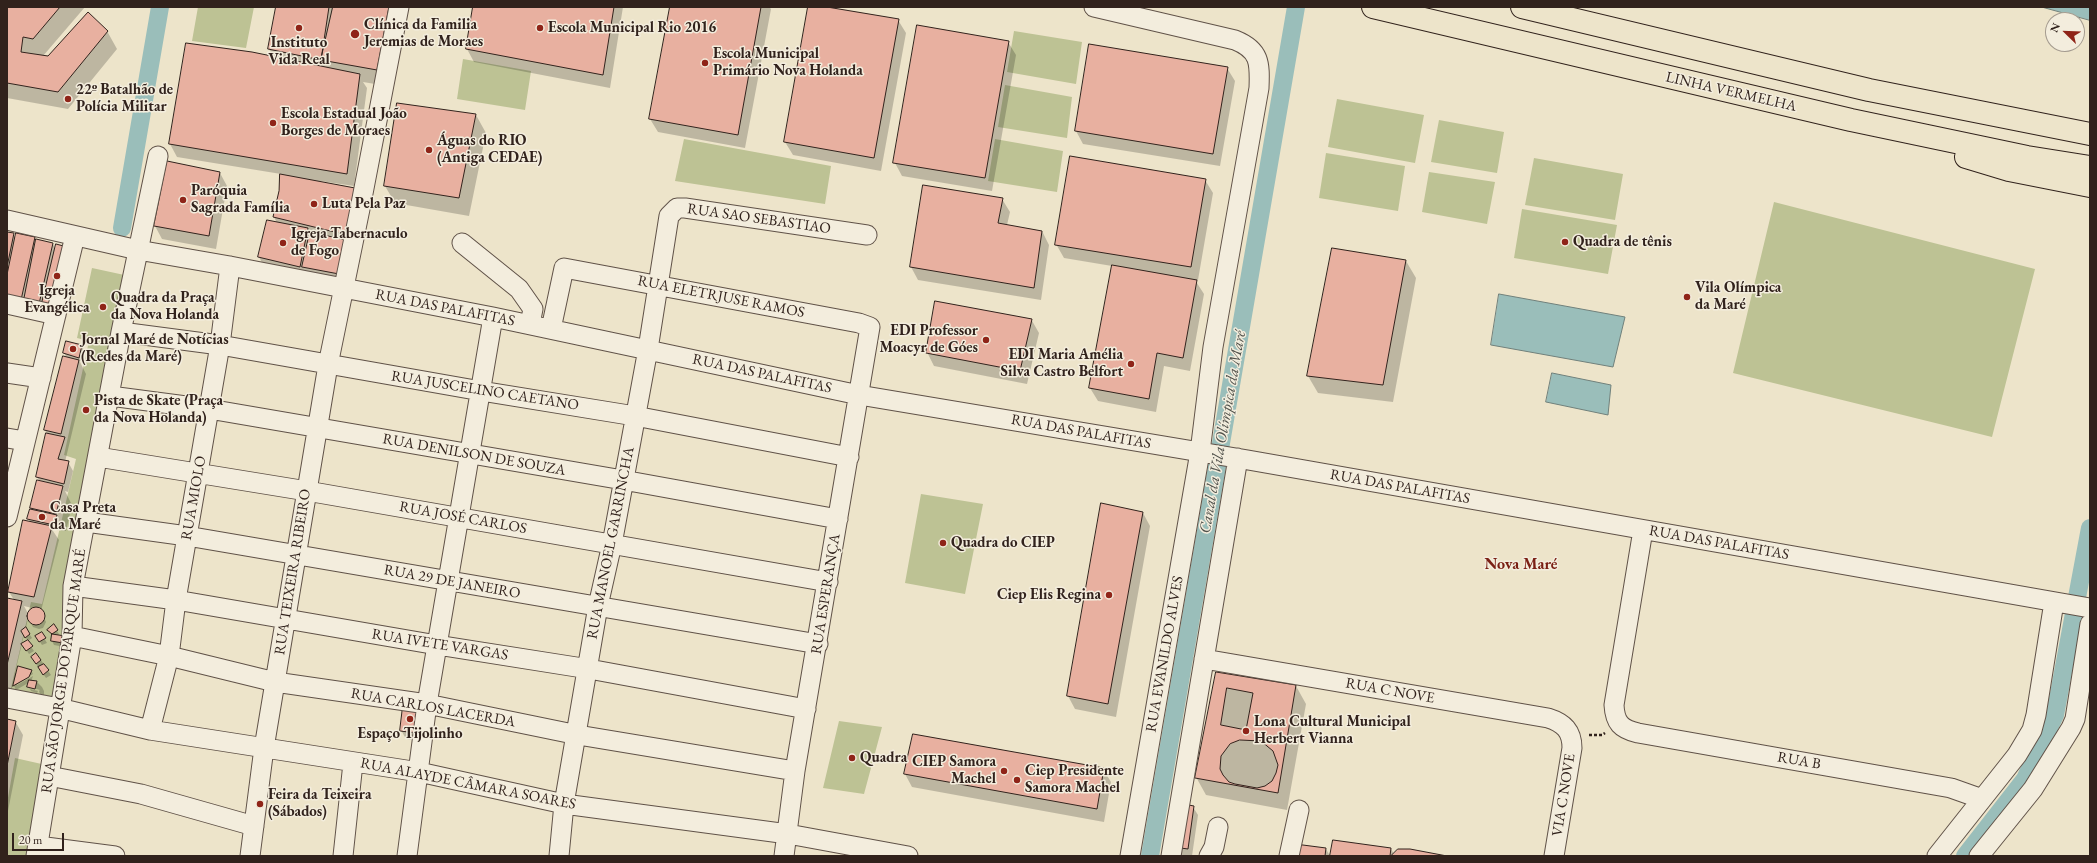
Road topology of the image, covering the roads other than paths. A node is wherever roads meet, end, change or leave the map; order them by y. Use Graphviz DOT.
graph roads {
  1 [pos="399,7"];
  2 [pos="1094,7"];
  3 [pos="1373,7"];
  4 [pos="1522,7"];
  5 [pos="1851,120"];
  6 [pos="2090,134"];
  7 [pos="158,156"];
  8 [pos="2090,167"];
  9 [pos="2090,186"];
  10 [pos="7,220"];
  11 [pos="666,230"];
  12 [pos="867,235"];
  13 [pos="75,236"];
  14 [pos="462,243"];
  15 [pos="138,250"];
  16 [pos="230,266"];
  17 [pos="659,285"];
  18 [pos="343,289"];
  19 [pos="7,304"];
  20 [pos="56,315"];
  21 [pos="493,317"];
  22 [pos="530,324"];
  23 [pos="551,329"];
  24 [pos="121,332"];
  25 [pos="870,333"];
  26 [pos="220,345"];
  27 [pos="648,349"];
  28 [pos="328,365"];
  29 [pos="7,373"];
  30 [pos="40,378"];
  31 [pos="481,391"];
  32 [pos="859,395"];
  33 [pos="110,396"];
  34 [pos="209,409"];
  35 [pos="635,416"];
  36 [pos="317,428"];
  37 [pos="7,438"];
  38 [pos="25,441"];
  39 [pos="1203,452"];
  40 [pos="470,455"];
  41 [pos="98,457"];
  42 [pos="849,457"];
  43 [pos="1231,457"];
  44 [pos="198,472"];
  45 [pos="624,480"];
  46 [pos="307,491"];
  47 [pos="8,509"];
  48 [pos="459,518"];
  49 [pos="838,519"];
  50 [pos="86,522"];
  51 [pos="1643,530"];
  52 [pos="187,536"];
  53 [pos="612,544"];
  54 [pos="296,554"];
  55 [pos="448,581"];
  56 [pos="828,582"];
  57 [pos="73,586"];
  58 [pos="176,600"];
  59 [pos="2059,603"];
  60 [pos="598,606"];
  61 [pos="2087,613"];
  62 [pos="285,619"];
  63 [pos="72,636"];
  64 [pos="818,644"];
  65 [pos="437,645"];
  66 [pos="169,656"];
  67 [pos="1204,659"];
  68 [pos="589,669"];
  69 [pos="275,682"];
  70 [pos="7,698"];
  71 [pos="427,704"];
  72 [pos="59,708"];
  73 [pos="2090,708"];
  74 [pos="806,709"];
  75 [pos="2075,719"];
  76 [pos="150,730"];
  77 [pos="578,735"];
  78 [pos="1570,735"];
  79 [pos="264,748"];
  80 [pos="353,763"];
  81 [pos="419,772"];
  82 [pos="795,772"];
  83 [pos="49,776"];
  84 [pos="1982,799"];
  85 [pos="564,804"];
  86 [pos="1299,810"];
  87 [pos="254,826"];
  88 [pos="1218,827"];
  89 [pos="788,834"];
  90 [pos="37,851"];
  91 [pos="115,856"];
  92 [pos="250,856"];
  93 [pos="343,856"];
  94 [pos="407,856"];
  95 [pos="559,856"];
  96 [pos="784,856"];
  97 [pos="908,856"];
  98 [pos="1130,856"];
  99 [pos="1171,856"];
  100 [pos="1209,856"];
  101 [pos="1289,856"];
  102 [pos="1554,856"];
  103 [pos="1937,856"];
  104 [pos="1980,856"];
  1 -- 18 [label="street, RUA TEIXEIRA RIBEIRO"];
  2 -- 39 [label="street, RUA EVANILDO ALVES"];
  3 -- 5 [label="highway, LINHA VERMELHA"];
  4 -- 6 [label="highway"];
  5 -- 8 [label="highway, LINHA VERMELHA"];
  5 -- 9 [label="highway"];
  7 -- 15 [label="street, RUA SÃO JORGE DO PARQUE MARÉ"];
  10 -- 13 [label="street, RUA DAS PALAFITAS"];
  11 -- 12 [label="street, RUA SAO SEBASTIAO"];
  11 -- 17 [label="street, RUA MANOEL GARRINCHA"];
  13 -- 15 [label="street, RUA DAS PALAFITAS"];
  13 -- 20 [label="street"];
  14 -- 22 [label="street"];
  15 -- 16 [label="street, RUA DAS PALAFITAS"];
  15 -- 24 [label="street, RUA SÃO JORGE DO PARQUE MARÉ"];
  16 -- 18 [label="street, RUA DAS PALAFITAS"];
  16 -- 26 [label="street, RUA MIOLO"];
  17 -- 23 [label="street, RUA ELETRJUSE RAMOS"];
  17 -- 25 [label="street, RUA ELETRJUSE RAMOS"];
  17 -- 27 [label="street, RUA MANOEL GARRINCHA"];
  18 -- 21 [label="street, RUA DAS PALAFITAS"];
  18 -- 28 [label="street, RUA TEIXEIRA RIBEIRO"];
  19 -- 20 [label="street"];
  20 -- 30 [label="street"];
  21 -- 22 [label="street, RUA DAS PALAFITAS"];
  21 -- 31 [label="street"];
  22 -- 23 [label="street, RUA DAS PALAFITAS"];
  23 -- 27 [label="street, RUA DAS PALAFITAS"];
  24 -- 26 [label="street, RUA JUSCELINO CAETANO"];
  24 -- 33 [label="street, RUA SÃO JORGE DO PARQUE MARÉ"];
  25 -- 32 [label="street, RUA ESPERANÇA"];
  26 -- 28 [label="street, RUA JUSCELINO CAETANO"];
  26 -- 34 [label="street, RUA MIOLO"];
  27 -- 32 [label="street, RUA DAS PALAFITAS"];
  27 -- 35 [label="street, RUA MANOEL GARRINCHA"];
  28 -- 31 [label="street, RUA JUSCELINO CAETANO"];
  28 -- 36 [label="street, RUA TEIXEIRA RIBEIRO"];
  29 -- 30 [label="street"];
  30 -- 38 [label="street"];
  31 -- 35 [label="street, RUA JUSCELINO CAETANO"];
  31 -- 40 [label="street"];
  32 -- 39 [label="street, RUA DAS PALAFITAS"];
  32 -- 42 [label="street, RUA ESPERANÇA"];
  33 -- 34 [label="street, RUA DENILSON DE SOUZA"];
  33 -- 41 [label="street, RUA SÃO JORGE DO PARQUE MARÉ"];
  34 -- 36 [label="street, RUA DENILSON DE SOUZA"];
  34 -- 44 [label="street, RUA MIOLO"];
  35 -- 42 [label="street, RUA JUSCELINO CAETANO"];
  35 -- 45 [label="street, RUA MANOEL GARRINCHA"];
  36 -- 40 [label="street, RUA DENILSON DE SOUZA"];
  36 -- 46 [label="street, RUA TEIXEIRA RIBEIRO"];
  37 -- 38 [label="street"];
  38 -- 47 [label="street"];
  39 -- 43 [label="street, RUA DAS PALAFITAS"];
  39 -- 98 [label="street, RUA EVANILDO ALVES"];
  40 -- 45 [label="street, RUA DENILSON DE SOUZA"];
  40 -- 48 [label="street"];
  41 -- 44 [label="street, RUA JOSÉ CARLOS"];
  41 -- 50 [label="street, RUA SÃO JORGE DO PARQUE MARÉ"];
  42 -- 49 [label="street, RUA ESPERANÇA"];
  43 -- 51 [label="street, RUA DAS PALAFITAS"];
  43 -- 67 [label="street"];
  44 -- 46 [label="street, RUA JOSÉ CARLOS"];
  44 -- 52 [label="street, RUA MIOLO"];
  45 -- 49 [label="street, RUA DENILSON DE SOUZA"];
  45 -- 53 [label="street, RUA MANOEL GARRINCHA"];
  46 -- 48 [label="street, RUA JOSÉ CARLOS"];
  46 -- 54 [label="street, RUA TEIXEIRA RIBEIRO"];
  48 -- 53 [label="street, RUA JOSÉ CARLOS"];
  48 -- 55 [label="street"];
  49 -- 56 [label="street, RUA ESPERANÇA"];
  50 -- 52 [label="street, RUA 29 DE JANEIRO"];
  50 -- 57 [label="street, RUA SÃO JORGE DO PARQUE MARÉ"];
  51 -- 59 [label="street, RUA DAS PALAFITAS"];
  51 -- 84 [label="street, RUA B"];
  52 -- 54 [label="street, RUA 29 DE JANEIRO"];
  52 -- 58 [label="street, RUA MIOLO"];
  53 -- 56 [label="street, RUA JOSÉ CARLOS"];
  53 -- 60 [label="street, RUA MANOEL GARRINCHA"];
  54 -- 55 [label="street, RUA 29 DE JANEIRO"];
  54 -- 62 [label="street, RUA TEIXEIRA RIBEIRO"];
  55 -- 60 [label="street, RUA 29 DE JANEIRO"];
  55 -- 65 [label="street"];
  56 -- 64 [label="street, RUA ESPERANÇA"];
  57 -- 58 [label="street, RUA IVETE VARGAS"];
  57 -- 63 [label="street, RUA SÃO JORGE DO PARQUE MARÉ"];
  58 -- 62 [label="street, RUA IVETE VARGAS"];
  58 -- 66 [label="street, RUA MIOLO"];
  59 -- 61 [label="street, RUA DAS PALAFITAS"];
  59 -- 84 [label="street"];
  60 -- 64 [label="street, RUA 29 DE JANEIRO"];
  60 -- 68 [label="street, RUA MANOEL GARRINCHA"];
  61 -- 75 [label="street"];
  62 -- 65 [label="street, RUA IVETE VARGAS"];
  62 -- 69 [label="street, RUA TEIXEIRA RIBEIRO"];
  63 -- 66 [label="street, RUA CARLOS LACERDA"];
  63 -- 72 [label="street, RUA SÃO JORGE DO PARQUE MARÉ"];
  64 -- 74 [label="street, RUA ESPERANÇA"];
  65 -- 68 [label="street, RUA IVETE VARGAS"];
  65 -- 71 [label="street"];
  66 -- 69 [label="street, RUA CARLOS LACERDA"];
  66 -- 76 [label="street, RUA MIOLO"];
  67 -- 78 [label="street, RUA C NOVE"];
  67 -- 99 [label="street"];
  68 -- 74 [label="street, RUA IVETE VARGAS"];
  68 -- 77 [label="street, RUA MANOEL GARRINCHA"];
  69 -- 71 [label="street, RUA CARLOS LACERDA"];
  69 -- 79 [label="street, RUA TEIXEIRA RIBEIRO"];
  70 -- 72 [label="street, RUA ALAYDE CÂMARA SOARES"];
  71 -- 77 [label="street, RUA CARLOS LACERDA"];
  71 -- 81 [label="street"];
  72 -- 76 [label="street, RUA ALAYDE CÂMARA SOARES"];
  72 -- 83 [label="street, RUA SÃO JORGE DO PARQUE MARÉ"];
  73 -- 75 [label="street"];
  74 -- 82 [label="street, RUA ESPERANÇA"];
  75 -- 104 [label="street"];
  76 -- 79 [label="street, RUA ALAYDE CÂMARA SOARES"];
  77 -- 82 [label="street, RUA CARLOS LACERDA"];
  77 -- 85 [label="street, RUA MANOEL GARRINCHA"];
  78 -- 102 [label="street, VIA C NOVE"];
  79 -- 80 [label="street, RUA ALAYDE CÂMARA SOARES"];
  79 -- 87 [label="street, RUA TEIXEIRA RIBEIRO"];
  80 -- 81 [label="street, RUA ALAYDE CÂMARA SOARES"];
  80 -- 93 [label="street"];
  81 -- 85 [label="street, RUA ALAYDE CÂMARA SOARES"];
  81 -- 94 [label="street"];
  82 -- 89 [label="street, RUA ESPERANÇA"];
  83 -- 87 [label="street"];
  83 -- 90 [label="street, RUA SÃO JORGE DO PARQUE MARÉ"];
  84 -- 103 [label="street"];
  85 -- 89 [label="street, RUA ALAYDE CÂMARA SOARES"];
  85 -- 95 [label="street, RUA MANOEL GARRINCHA"];
  86 -- 101 [label="street"];
  87 -- 92 [label="street, RUA TEIXEIRA RIBEIRO"];
  88 -- 100 [label="street"];
  89 -- 96 [label="street, RUA ESPERANÇA"];
  89 -- 97 [label="street, RUA ALAYDE CÂMARA SOARES"];
  90 -- 91 [label="street"];
}
